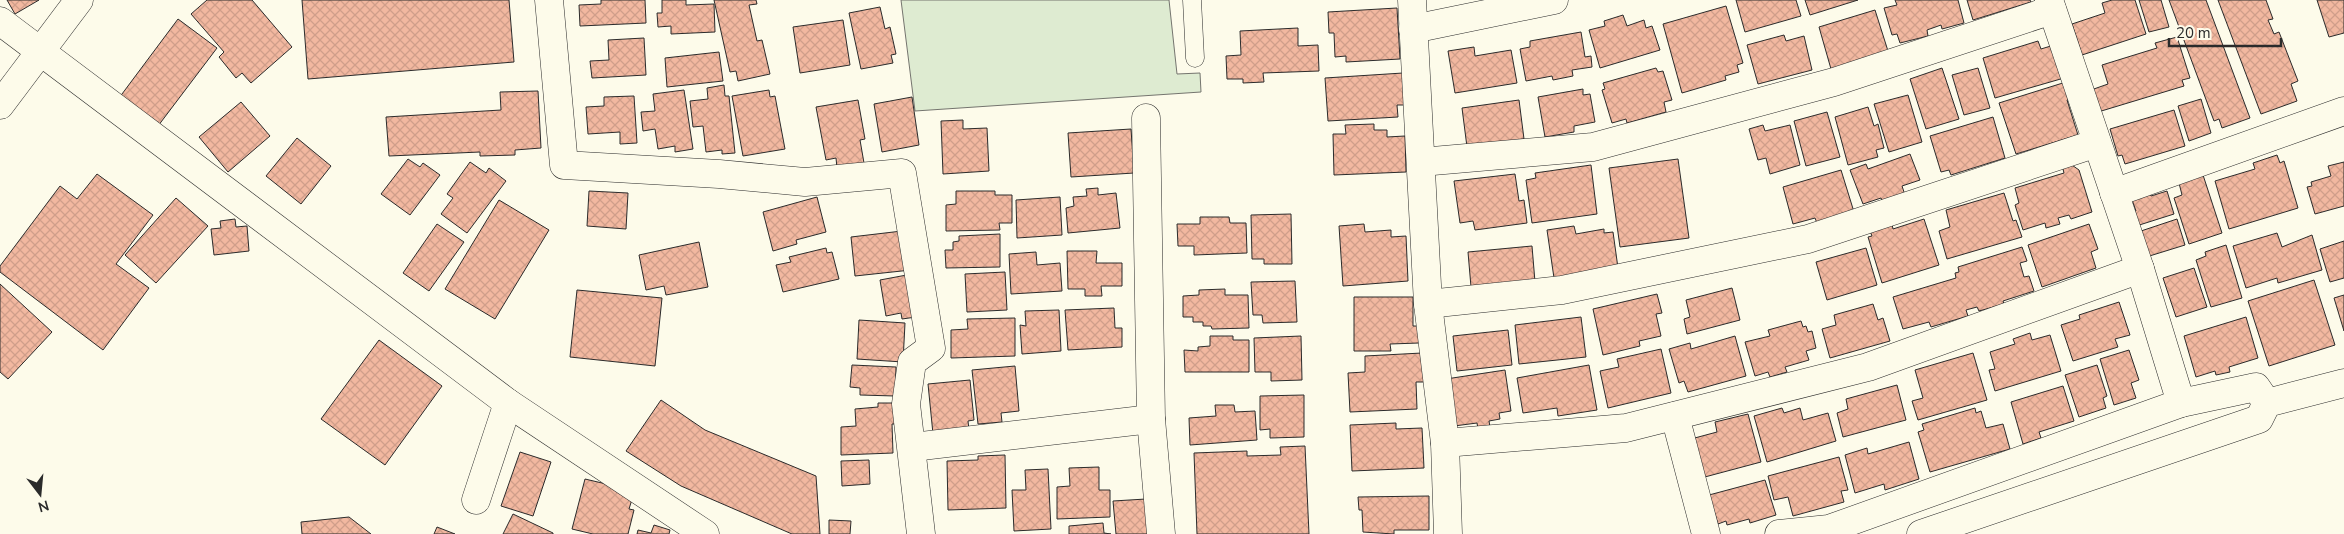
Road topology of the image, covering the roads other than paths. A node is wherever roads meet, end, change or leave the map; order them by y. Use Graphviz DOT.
graph roads {
  1 [pos="79,0"];
  2 [pos="549,0"];
  3 [pos="1192,0"];
  4 [pos="1412,0"];
  5 [pos="1554,0"];
  6 [pos="2050,5"];
  7 [pos="0,21"];
  8 [pos="1412,29"];
  9 [pos="40,52"];
  10 [pos="1195,58"];
  11 [pos="0,106"];
  12 [pos="2344,112"];
  13 [pos="1146,118"];
  14 [pos="2097,143"];
  15 [pos="1421,162"];
  16 [pos="2114,193"];
  17 [pos="2140,269"];
  18 [pos="1428,304"];
  19 [pos="2344,383"];
  20 [pos="508,403"];
  21 [pos="2181,403"];
  22 [pos="2267,403"];
  23 [pos="1675,416"];
  24 [pos="1150,419"];
  25 [pos="1445,443"];
  26 [pos="913,447"];
  27 [pos="476,500"];
  28 [pos="705,534"];
  29 [pos="921,534"];
  30 [pos="1161,534"];
  31 [pos="1448,534"];
  32 [pos="1706,534"];
  33 [pos="1779,534"];
  34 [pos="1921,534"];
  1 -- 9 [label="street"];
  2 -- 26 [label="street"];
  3 -- 10 [label="lane"];
  4 -- 8 [label="street"];
  5 -- 8 [label="street"];
  6 -- 14 [label="street"];
  6 -- 15 [label="street"];
  7 -- 9 [label="street"];
  8 -- 15 [label="street"];
  9 -- 11 [label="street"];
  9 -- 20 [label="street"];
  12 -- 16 [label="street"];
  13 -- 24 [label="street"];
  14 -- 16 [label="street"];
  14 -- 18 [label="street"];
  15 -- 18 [label="street"];
  16 -- 17 [label="street"];
  17 -- 21 [label="street"];
  17 -- 23 [label="street"];
  18 -- 25 [label="street"];
  19 -- 22 [label="street"];
  20 -- 27 [label="street"];
  20 -- 28 [label="street"];
  21 -- 22 [label="street"];
  21 -- 33 [label="street"];
  22 -- 34 [label="street"];
  23 -- 25 [label="street"];
  23 -- 32 [label="street"];
  24 -- 26 [label="street"];
  24 -- 30 [label="street"];
  25 -- 31 [label="street"];
  26 -- 29 [label="street"];
}
